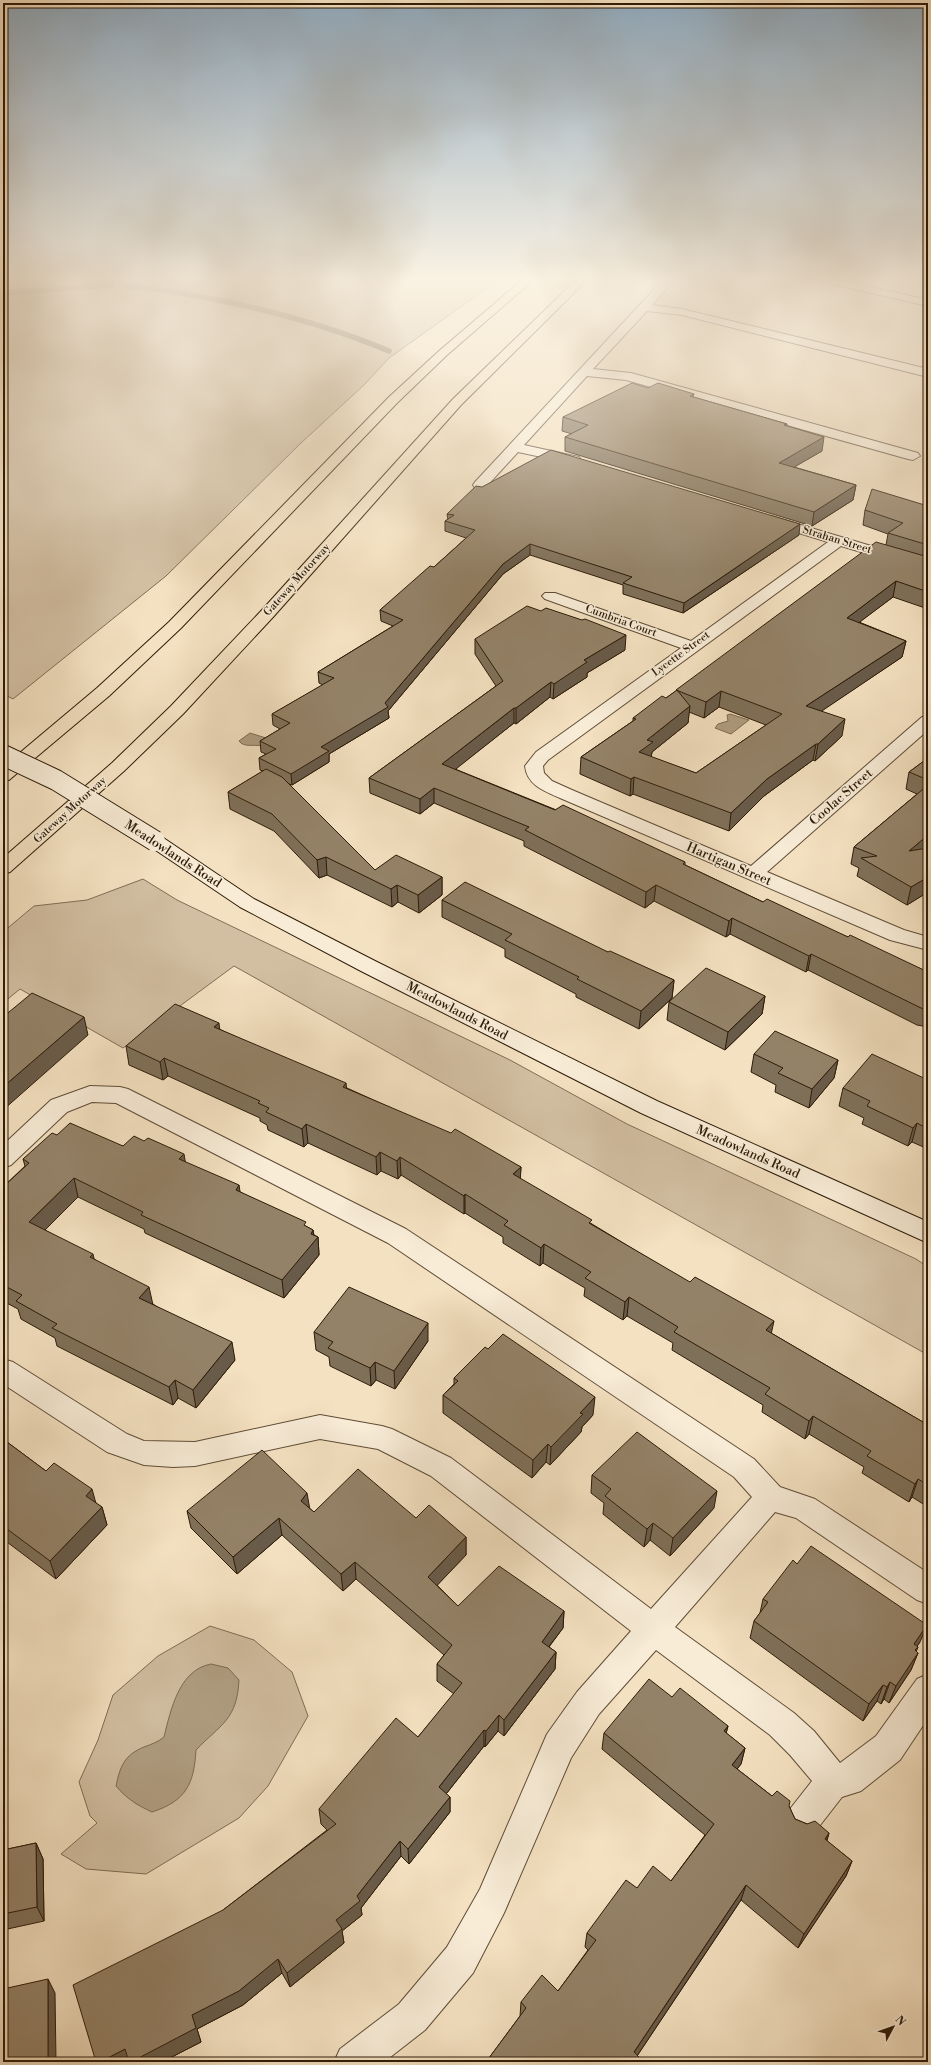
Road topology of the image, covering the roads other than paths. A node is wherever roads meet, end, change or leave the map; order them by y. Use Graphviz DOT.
graph roads {
  1 [pos="417,377"];
  2 [pos="481,377"];
  3 [pos="579,377"];
  4 [pos="632,377"];
  5 [pos="514,447"];
  6 [pos="913,456"];
  7 [pos="584,462"];
  8 [pos="480,484"];
  9 [pos="756,516"];
  10 [pos="839,541"];
  11 [pos="928,568"];
  12 [pos="550,596"];
  13 [pos="691,646"];
  14 [pos="928,721"];
  15 [pos="3,755"];
  16 [pos="3,776"];
  17 [pos="535,776"];
  18 [pos="3,868"];
  19 [pos="753,874"];
  20 [pos="928,944"];
  21 [pos="3,1159"];
  22 [pos="928,1233"];
  23 [pos="3,1370"];
  24 [pos="770,1497"];
  25 [pos="928,1590"];
  26 [pos="652,1629"];
  27 [pos="928,1690"];
  28 [pos="833,1781"];
  29 [pos="802,1821"];
  30 [pos="353,2062"];
  1 -- 16 [label="highway"];
  2 -- 18 [label="highway, Gateway Motorway"];
  3 -- 5 [label="street"];
  4 -- 6 [label="street"];
  5 -- 7 [label="street"];
  5 -- 8 [label="street"];
  9 -- 10 [label="street, Strahan Street"];
  10 -- 11 [label="street, Strahan Street"];
  10 -- 13 [label="street, Lycette Street"];
  12 -- 13 [label="street, Cumbria Court"];
  13 -- 17 [label="street, Lycette Street"];
  14 -- 19 [label="street, Coolac Street"];
  15 -- 22 [label="street, Meadowlands Road, bridge"];
  17 -- 19 [label="street, Hartigan Street"];
  19 -- 20 [label="street, Hartigan Street"];
  21 -- 24 [label="street"];
  23 -- 26 [label="street"];
  24 -- 25 [label="street"];
  24 -- 26 [label="street"];
  26 -- 28 [label="street"];
  26 -- 30 [label="street"];
  27 -- 28 [label="street"];
  28 -- 29 [label="street"];
}
